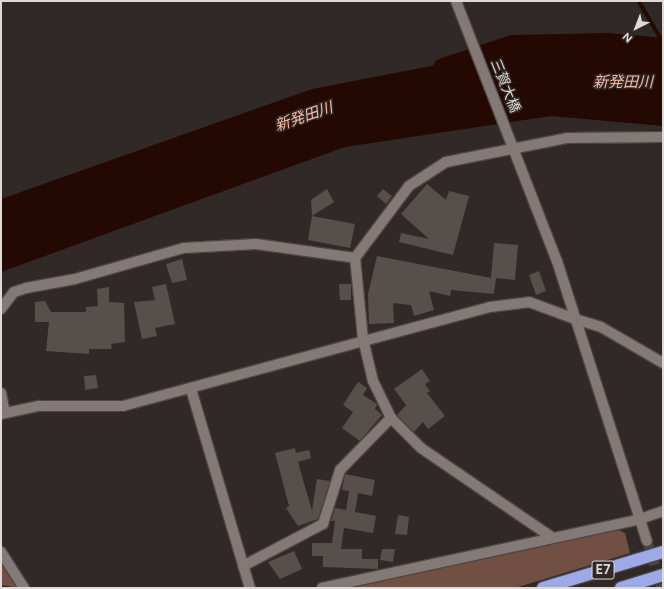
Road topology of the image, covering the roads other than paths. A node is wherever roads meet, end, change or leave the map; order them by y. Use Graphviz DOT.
graph roads {
  1 [pos="456,1"];
  2 [pos="663,137"];
  3 [pos="514,148"];
  4 [pos="356,258"];
  5 [pos="1,309"];
  6 [pos="575,319"];
  7 [pos="363,339"];
  8 [pos="663,363"];
  9 [pos="191,390"];
  10 [pos="1,393"];
  11 [pos="3,413"];
  12 [pos="391,418"];
  13 [pos="663,510"];
  14 [pos="640,519"];
  15 [pos="550,536"];
  16 [pos="647,541"];
  17 [pos="1,552"];
  18 [pos="663,552"];
  19 [pos="243,566"];
  20 [pos="663,575"];
  21 [pos="24,588"];
  22 [pos="250,588"];
  23 [pos="322,588"];
  24 [pos="543,588"];
  25 [pos="621,588"];
  1 -- 3 [label="street, 三賀大橋"];
  2 -- 3 [label="street"];
  3 -- 4 [label="street"];
  3 -- 6 [label="street, 三賀大橋"];
  4 -- 5 [label="street"];
  4 -- 7 [label="street"];
  6 -- 7 [label="street"];
  6 -- 8 [label="street"];
  6 -- 14 [label="street, 三賀大橋"];
  7 -- 9 [label="street"];
  7 -- 12 [label="street"];
  9 -- 11 [label="street"];
  9 -- 19 [label="street"];
  10 -- 11 [label="street"];
  12 -- 15 [label="street"];
  12 -- 19 [label="street"];
  13 -- 14 [label="street"];
  14 -- 15 [label="street"];
  14 -- 16 [label="street, 三賀大橋"];
  15 -- 23 [label="street"];
  17 -- 21 [label="street"];
  18 -- 24 [label="highway, E7"];
  19 -- 22 [label="street"];
  20 -- 25 [label="highway, E7"];
}
